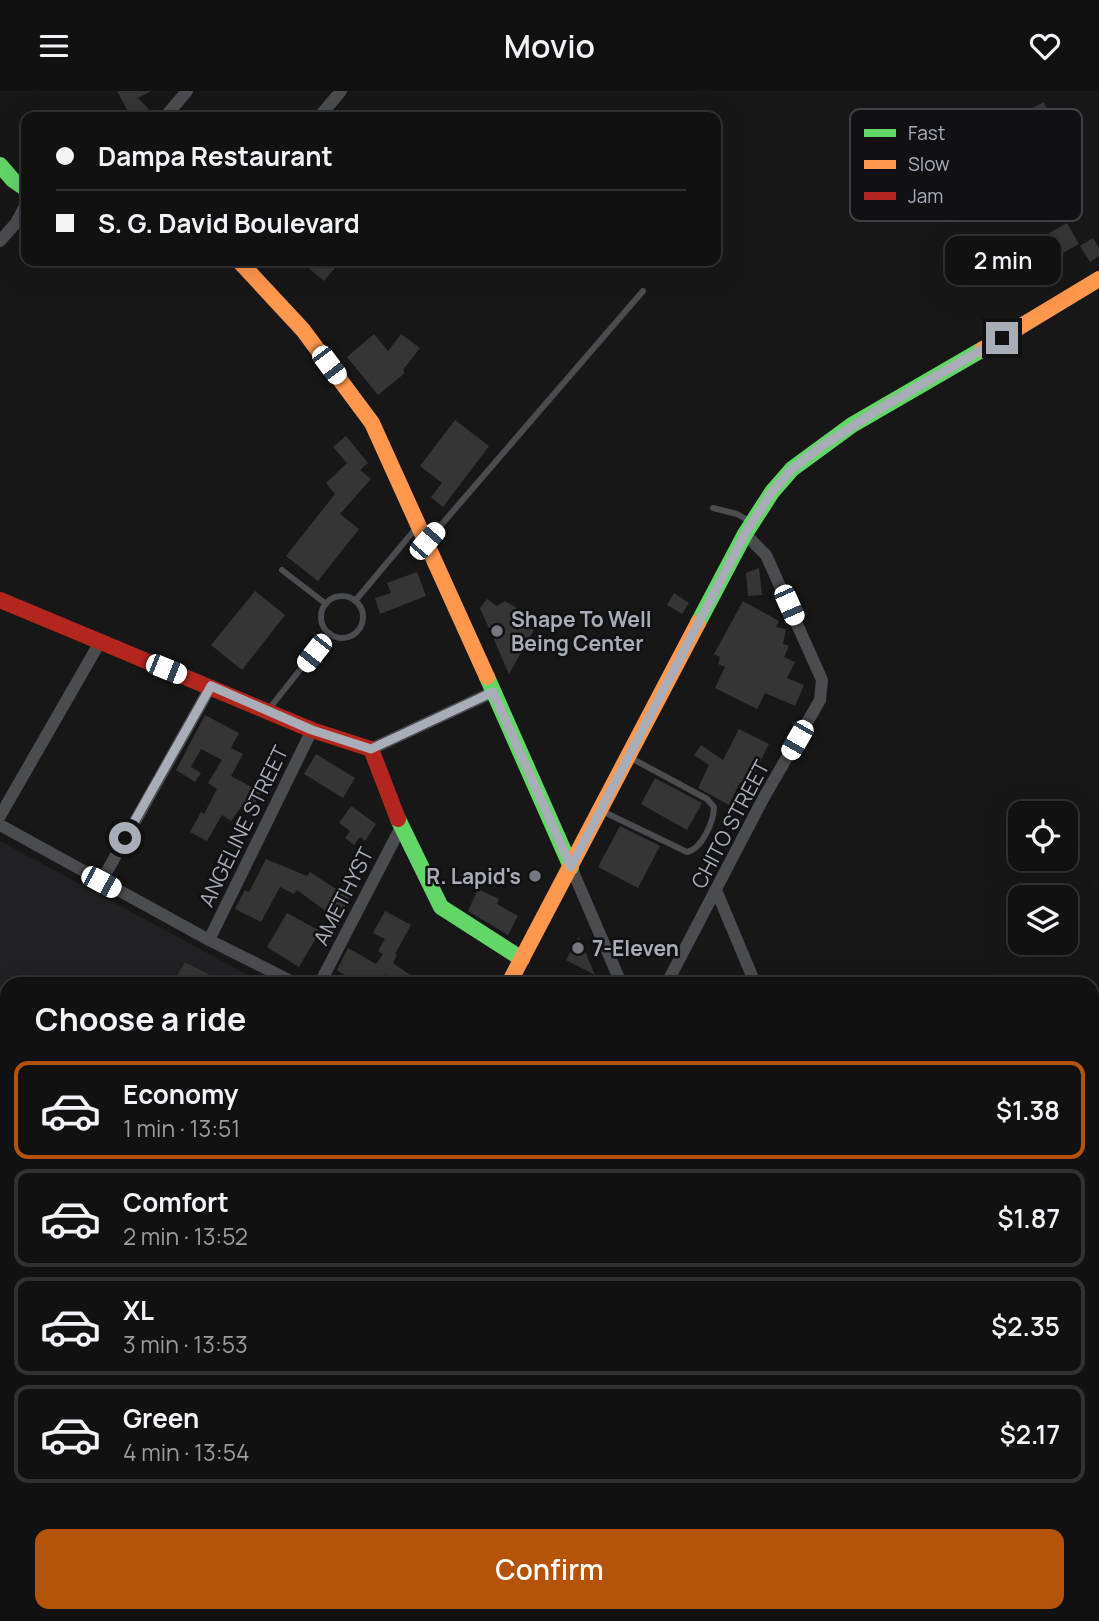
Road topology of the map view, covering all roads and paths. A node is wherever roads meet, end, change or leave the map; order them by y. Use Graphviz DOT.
graph roads {
  1 [pos="341,91"];
  2 [pos="180,95"];
  3 [pos="169,112"];
  4 [pos="323,112"];
  5 [pos="0,165"];
  6 [pos="21,186"];
  7 [pos="21,214"];
  8 [pos="0,241"];
  9 [pos="244,266"];
  10 [pos="1099,279"];
  11 [pos="643,291"];
  12 [pos="713,508"];
  13 [pos="420,525"];
  14 [pos="749,528"];
  15 [pos="427,541"];
  16 [pos="282,570"];
  17 [pos="0,600"];
  18 [pos="355,601"];
  19 [pos="326,604"];
  20 [pos="329,633"];
  21 [pos="100,642"];
  22 [pos="211,686"];
  23 [pos="493,692"];
  24 [pos="268,711"];
  25 [pos="312,730"];
  26 [pos="371,749"];
  27 [pos="628,757"];
  28 [pos="600,810"];
  29 [pos="0,816"];
  30 [pos="0,825"];
  31 [pos="401,827"];
  32 [pos="571,867"];
  33 [pos="101,882"];
  34 [pos="716,890"];
  35 [pos="209,940"];
  36 [pos="522,960"];
  37 [pos="283,977"];
  38 [pos="323,977"];
  39 [pos="512,977"];
  40 [pos="618,977"];
  41 [pos="670,977"];
  42 [pos="752,977"];
  1 -- 4 [label="street"];
  2 -- 3 [label="street"];
  5 -- 6 [label="street"];
  7 -- 8 [label="street"];
  9 -- 13 [label="street"];
  10 -- 14 [label="street"];
  11 -- 15 [label="lane"];
  12 -- 14 [label="lane"];
  13 -- 15 [label="street"];
  13 -- 18 [label="lane"];
  14 -- 27 [label="street"];
  14 -- 34 [label="street, CHITO STREET"];
  15 -- 23 [label="street"];
  16 -- 19 [label="lane"];
  17 -- 21 [label="street"];
  18 -- 19 [label="lane"];
  18 -- 20 [label="lane"];
  19 -- 20 [label="lane"];
  20 -- 24 [label="lane"];
  21 -- 22 [label="street"];
  21 -- 29 [label="street"];
  22 -- 24 [label="street"];
  22 -- 33 [label="street"];
  23 -- 26 [label="street"];
  23 -- 32 [label="street"];
  24 -- 25 [label="street"];
  25 -- 26 [label="street"];
  25 -- 35 [label="street, ANGELINE STREET"];
  26 -- 31 [label="street"];
  27 -- 28 [label="street"];
  27 -- 28 [label="lane"];
  28 -- 32 [label="street"];
  30 -- 33 [label="street"];
  31 -- 36 [label="street"];
  31 -- 38 [label="street, AMETHYST"];
  32 -- 36 [label="street"];
  32 -- 40 [label="street"];
  33 -- 35 [label="street"];
  34 -- 41 [label="street, CHITO STREET"];
  34 -- 42 [label="street"];
  35 -- 37 [label="street"];
  36 -- 39 [label="street"];
}
